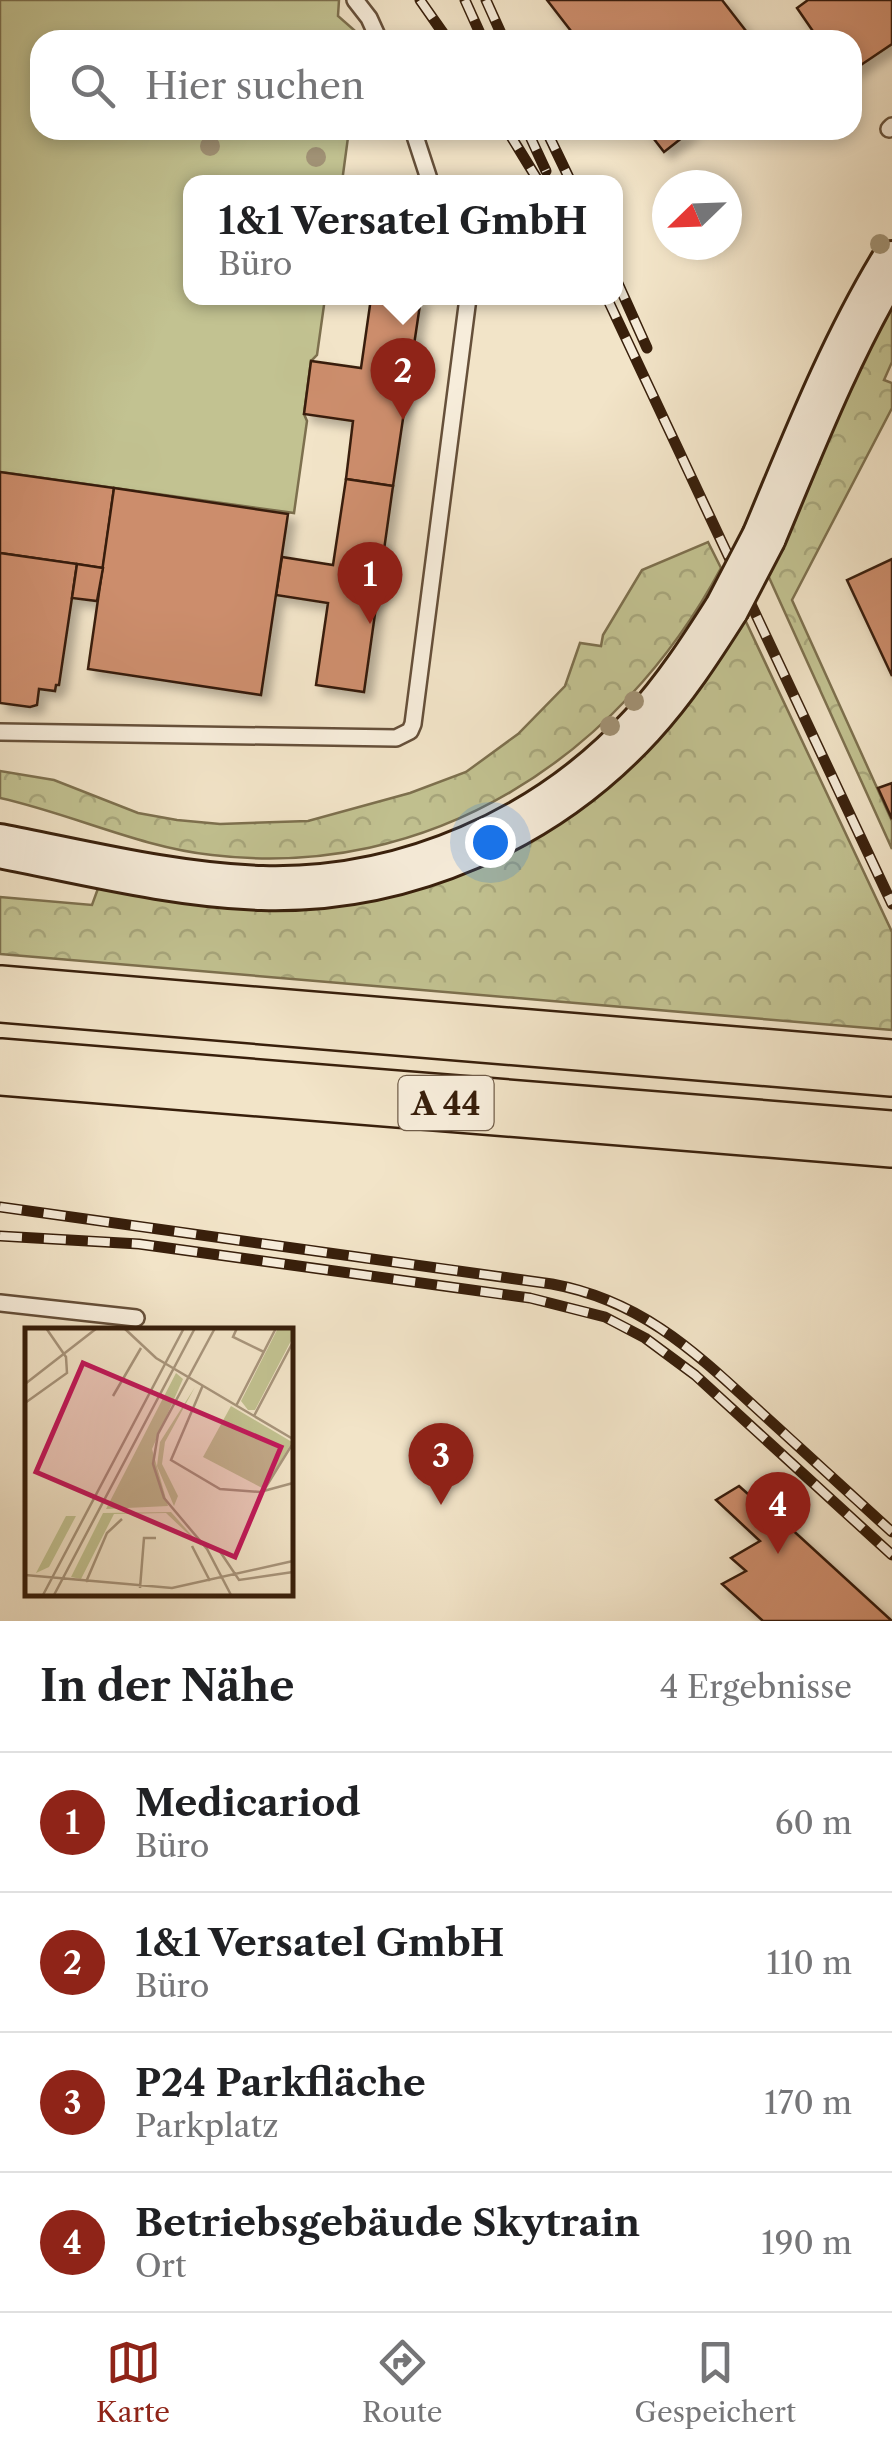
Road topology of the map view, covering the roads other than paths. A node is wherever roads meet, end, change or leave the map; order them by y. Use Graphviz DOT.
graph roads {
  1 [pos="355,0"];
  2 [pos="374,30"];
  3 [pos="416,140"];
  4 [pos="428,175"];
  5 [pos="892,262"];
  6 [pos="467,305"];
  7 [pos="0,732"];
  8 [pos="0,846"];
  9 [pos="0,994"];
  10 [pos="0,1066"];
  11 [pos="882,1067"];
  12 [pos="892,1140"];
  13 [pos="0,1303"];
  14 [pos="136,1318"];
  1 -- 2 [label="lane"];
  3 -- 4 [label="lane"];
  5 -- 8 [label="street, bridge"];
  6 -- 7 [label="lane"];
  9 -- 11 [label="highway, A 44"];
  10 -- 12 [label="highway, A 44"];
  13 -- 14 [label="lane"];
}
